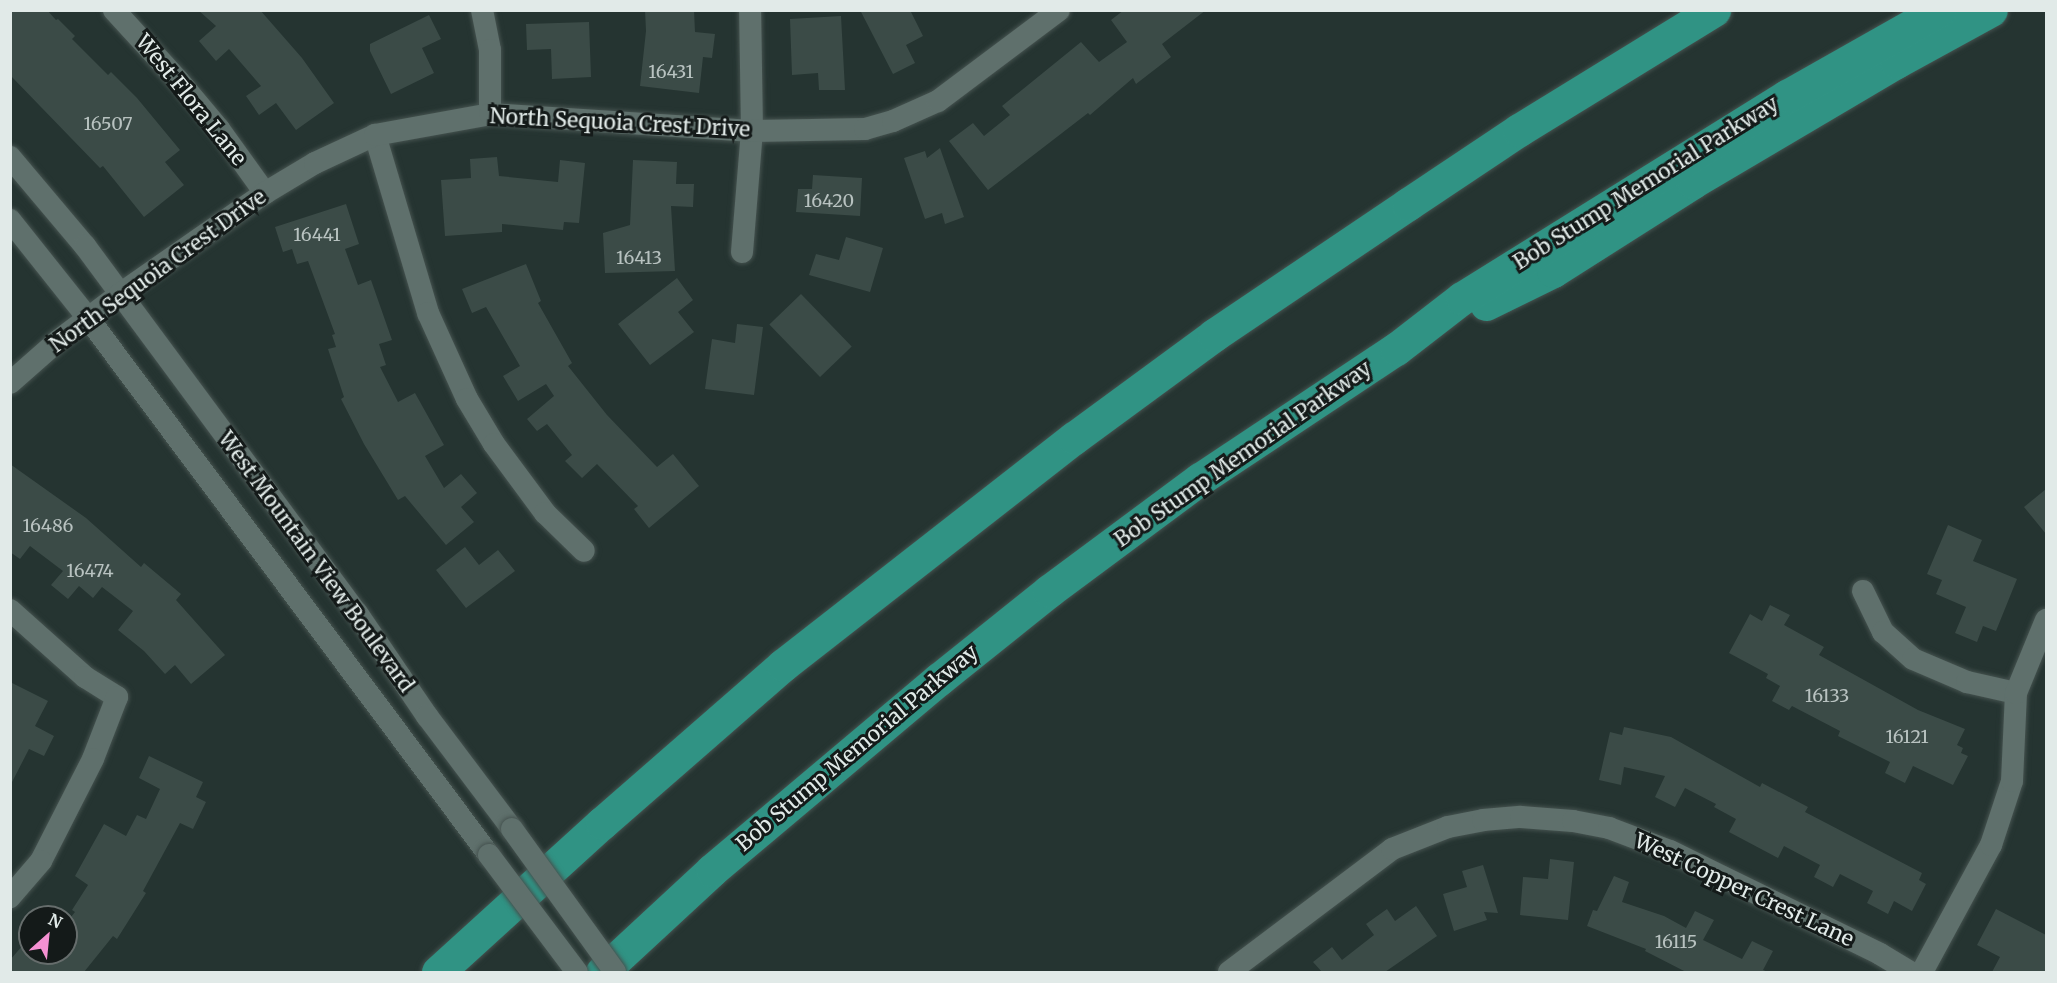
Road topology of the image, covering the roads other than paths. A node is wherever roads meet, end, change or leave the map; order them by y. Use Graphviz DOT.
graph roads {
  1 [pos="114,10"];
  2 [pos="482,10"];
  3 [pos="750,10"];
  4 [pos="1059,10"];
  5 [pos="1939,10"];
  6 [pos="1991,10"];
  7 [pos="1709,13"];
  8 [pos="490,114"];
  9 [pos="752,131"];
  10 [pos="375,135"];
  11 [pos="10,157"];
  12 [pos="265,193"];
  13 [pos="10,220"];
  14 [pos="742,252"];
  15 [pos="120,294"];
  16 [pos="88,318"];
  17 [pos="1396,349"];
  18 [pos="10,383"];
  19 [pos="584,551"];
  20 [pos="1863,591"];
  21 [pos="10,610"];
  22 [pos="2046,620"];
  23 [pos="2016,693"];
  24 [pos="10,897"];
  25 [pos="438,972"];
  26 [pos="577,972"];
  27 [pos="602,972"];
  28 [pos="615,972"];
  29 [pos="1229,972"];
  30 [pos="1910,972"];
  31 [pos="1922,972"];
  1 -- 12 [label="street, West Flora Lane"];
  2 -- 8 [label="street"];
  3 -- 9 [label="street"];
  4 -- 9 [label="street, North Sequoia Crest Drive"];
  5 -- 17 [label="highway, Bob Stump Memorial Parkway"];
  6 -- 17 [label="highway"];
  7 -- 25 [label="highway"];
  8 -- 9 [label="street, North Sequoia Crest Drive"];
  8 -- 10 [label="street, North Sequoia Crest Drive"];
  9 -- 14 [label="street"];
  10 -- 12 [label="street, North Sequoia Crest Drive"];
  10 -- 19 [label="street"];
  11 -- 15 [label="street, West Mountain View Boulevard"];
  12 -- 15 [label="street, North Sequoia Crest Drive"];
  13 -- 16 [label="street, West Mountain View Boulevard"];
  15 -- 16 [label="street, North Sequoia Crest Drive"];
  15 -- 28 [label="street, West Mountain View Boulevard, bridge"];
  16 -- 18 [label="street, North Sequoia Crest Drive"];
  16 -- 26 [label="street, West Mountain View Boulevard, bridge"];
  17 -- 27 [label="highway, Bob Stump Memorial Parkway"];
  20 -- 23 [label="street"];
  21 -- 24 [label="street"];
  22 -- 23 [label="street"];
  23 -- 31 [label="street"];
  29 -- 30 [label="street, West Copper Crest Lane"];
}
